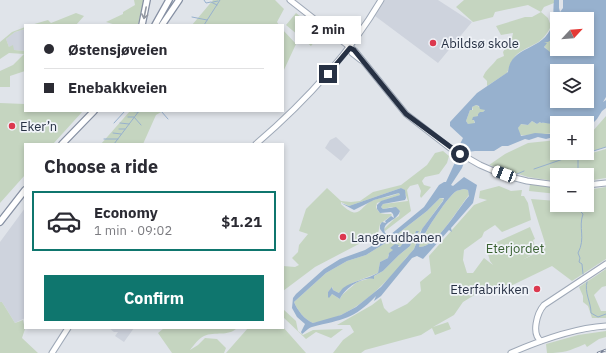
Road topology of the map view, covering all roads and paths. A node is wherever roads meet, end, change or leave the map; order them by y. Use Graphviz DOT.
graph roads {
  1 [pos="147,0"];
  2 [pos="169,0"];
  3 [pos="173,0"];
  4 [pos="179,0"];
  5 [pos="289,0"];
  6 [pos="381,0"];
  7 [pos="142,24"];
  8 [pos="156,24"];
  9 [pos="161,24"];
  10 [pos="162,24"];
  11 [pos="350,48"];
  12 [pos="93,112"];
  13 [pos="98,112"];
  14 [pos="63,143"];
  15 [pos="68,143"];
  16 [pos="257,143"];
  17 [pos="606,183"];
  18 [pos="550,184"];
  19 [pos="594,184"];
  20 [pos="24,185"];
  21 [pos="24,191"];
  22 [pos="0,216"];
  23 [pos="0,222"];
  24 [pos="606,264"];
  25 [pos="606,326"];
  26 [pos="67,329"];
  27 [pos="541,341"];
  28 [pos="52,353"];
  29 [pos="511,353"];
  1 -- 7 [label="highway, one-way"];
  2 -- 8 [label="highway"];
  3 -- 9 [label="highway"];
  4 -- 10 [label="highway"];
  5 -- 11 [label="main road"];
  6 -- 11 [label="main road"];
  11 -- 16 [label="main road"];
  11 -- 18 [label="main road"];
  12 -- 14 [label="highway"];
  13 -- 15 [label="highway"];
  17 -- 19 [label="main road"];
  20 -- 22 [label="highway"];
  21 -- 23 [label="highway"];
  24 -- 27 [label="main road"];
  25 -- 27 [label="main road"];
  26 -- 28 [label="main road"];
  27 -- 29 [label="main road"];
}
